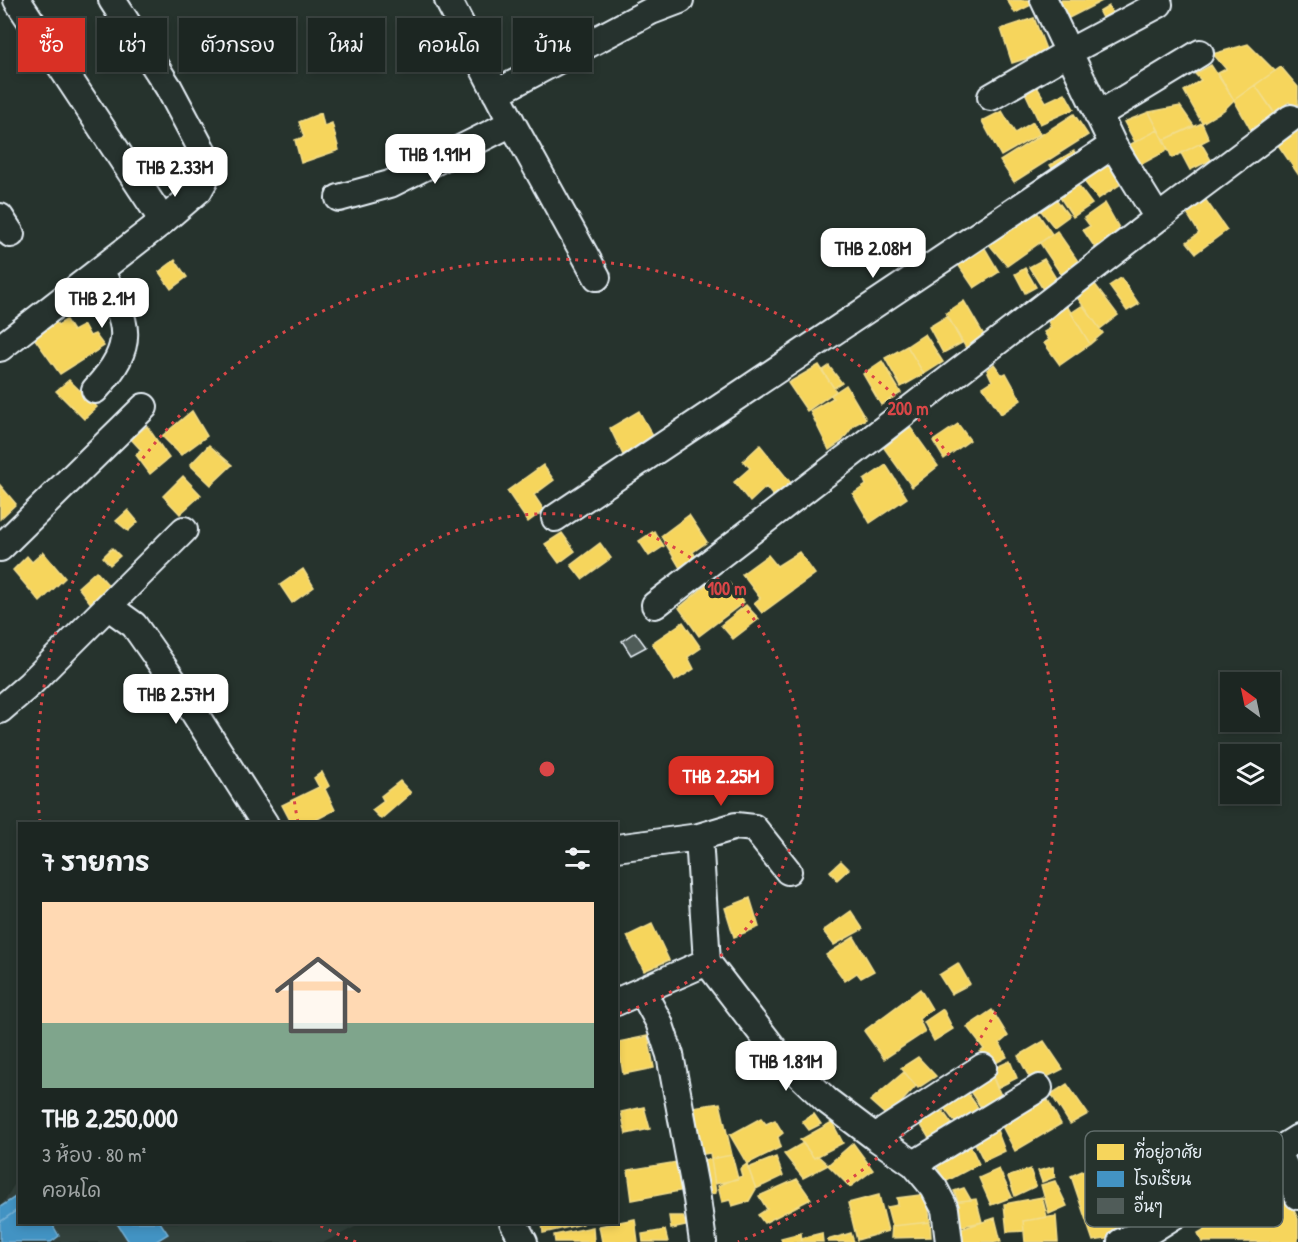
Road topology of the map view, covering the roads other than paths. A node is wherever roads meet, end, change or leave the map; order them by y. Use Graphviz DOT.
graph roads {
  1 [pos="17,0"];
  2 [pos="112,0"];
  3 [pos="448,0"];
  4 [pos="680,0"];
  5 [pos="1044,0"];
  6 [pos="1159,4"];
  7 [pos="1069,52"];
  8 [pos="1200,53"];
  9 [pos="496,93"];
  10 [pos="991,98"];
  11 [pos="1098,115"];
  12 [pos="1290,118"];
  13 [pos="512,123"];
  14 [pos="1113,145"];
  15 [pos="339,198"];
  16 [pos="1158,218"];
  17 [pos="164,221"];
  18 [pos="100,270"];
  19 [pos="597,277"];
  20 [pos="0,348"];
  21 [pos="95,390"];
  22 [pos="144,407"];
  23 [pos="555,518"];
  24 [pos="184,530"];
  25 [pos="0,548"];
  26 [pos="655,605"];
  27 [pos="109,607"];
  28 [pos="0,710"];
  29 [pos="264,822"];
  30 [pos="699,837"];
  31 [pos="618,848"];
  32 [pos="788,871"];
  33 [pos="707,962"];
  34 [pos="642,990"];
  35 [pos="618,1001"];
  36 [pos="983,1067"];
  37 [pos="1039,1088"];
  38 [pos="875,1137"];
  39 [pos="1288,1144"];
  40 [pos="915,1164"];
  41 [pos="1298,1196"];
  42 [pos="514,1224"];
  43 [pos="1156,1227"];
  44 [pos="524,1242"];
  45 [pos="703,1242"];
  46 [pos="949,1242"];
  47 [pos="1121,1242"];
  1 -- 17 [label="street"];
  2 -- 17 [label="street"];
  3 -- 9 [label="street"];
  4 -- 9 [label="street"];
  5 -- 7 [label="street"];
  6 -- 7 [label="street"];
  7 -- 10 [label="street"];
  7 -- 11 [label="street"];
  8 -- 11 [label="street"];
  9 -- 13 [label="street"];
  11 -- 14 [label="street"];
  12 -- 16 [label="street"];
  13 -- 15 [label="street"];
  13 -- 19 [label="street"];
  14 -- 16 [label="street"];
  14 -- 23 [label="street"];
  16 -- 26 [label="street"];
  17 -- 18 [label="street"];
  18 -- 20 [label="street"];
  18 -- 21 [label="street"];
  22 -- 25 [label="street"];
  24 -- 27 [label="street"];
  27 -- 28 [label="street"];
  27 -- 29 [label="street"];
  30 -- 31 [label="street"];
  30 -- 32 [label="street"];
  30 -- 33 [label="street"];
  33 -- 34 [label="street"];
  33 -- 38 [label="street"];
  34 -- 35 [label="street"];
  34 -- 45 [label="street"];
  36 -- 38 [label="street"];
  37 -- 40 [label="street"];
  38 -- 40 [label="street"];
  39 -- 41 [label="street"];
  40 -- 46 [label="street"];
  42 -- 44 [label="street"];
  43 -- 47 [label="street"];
}
